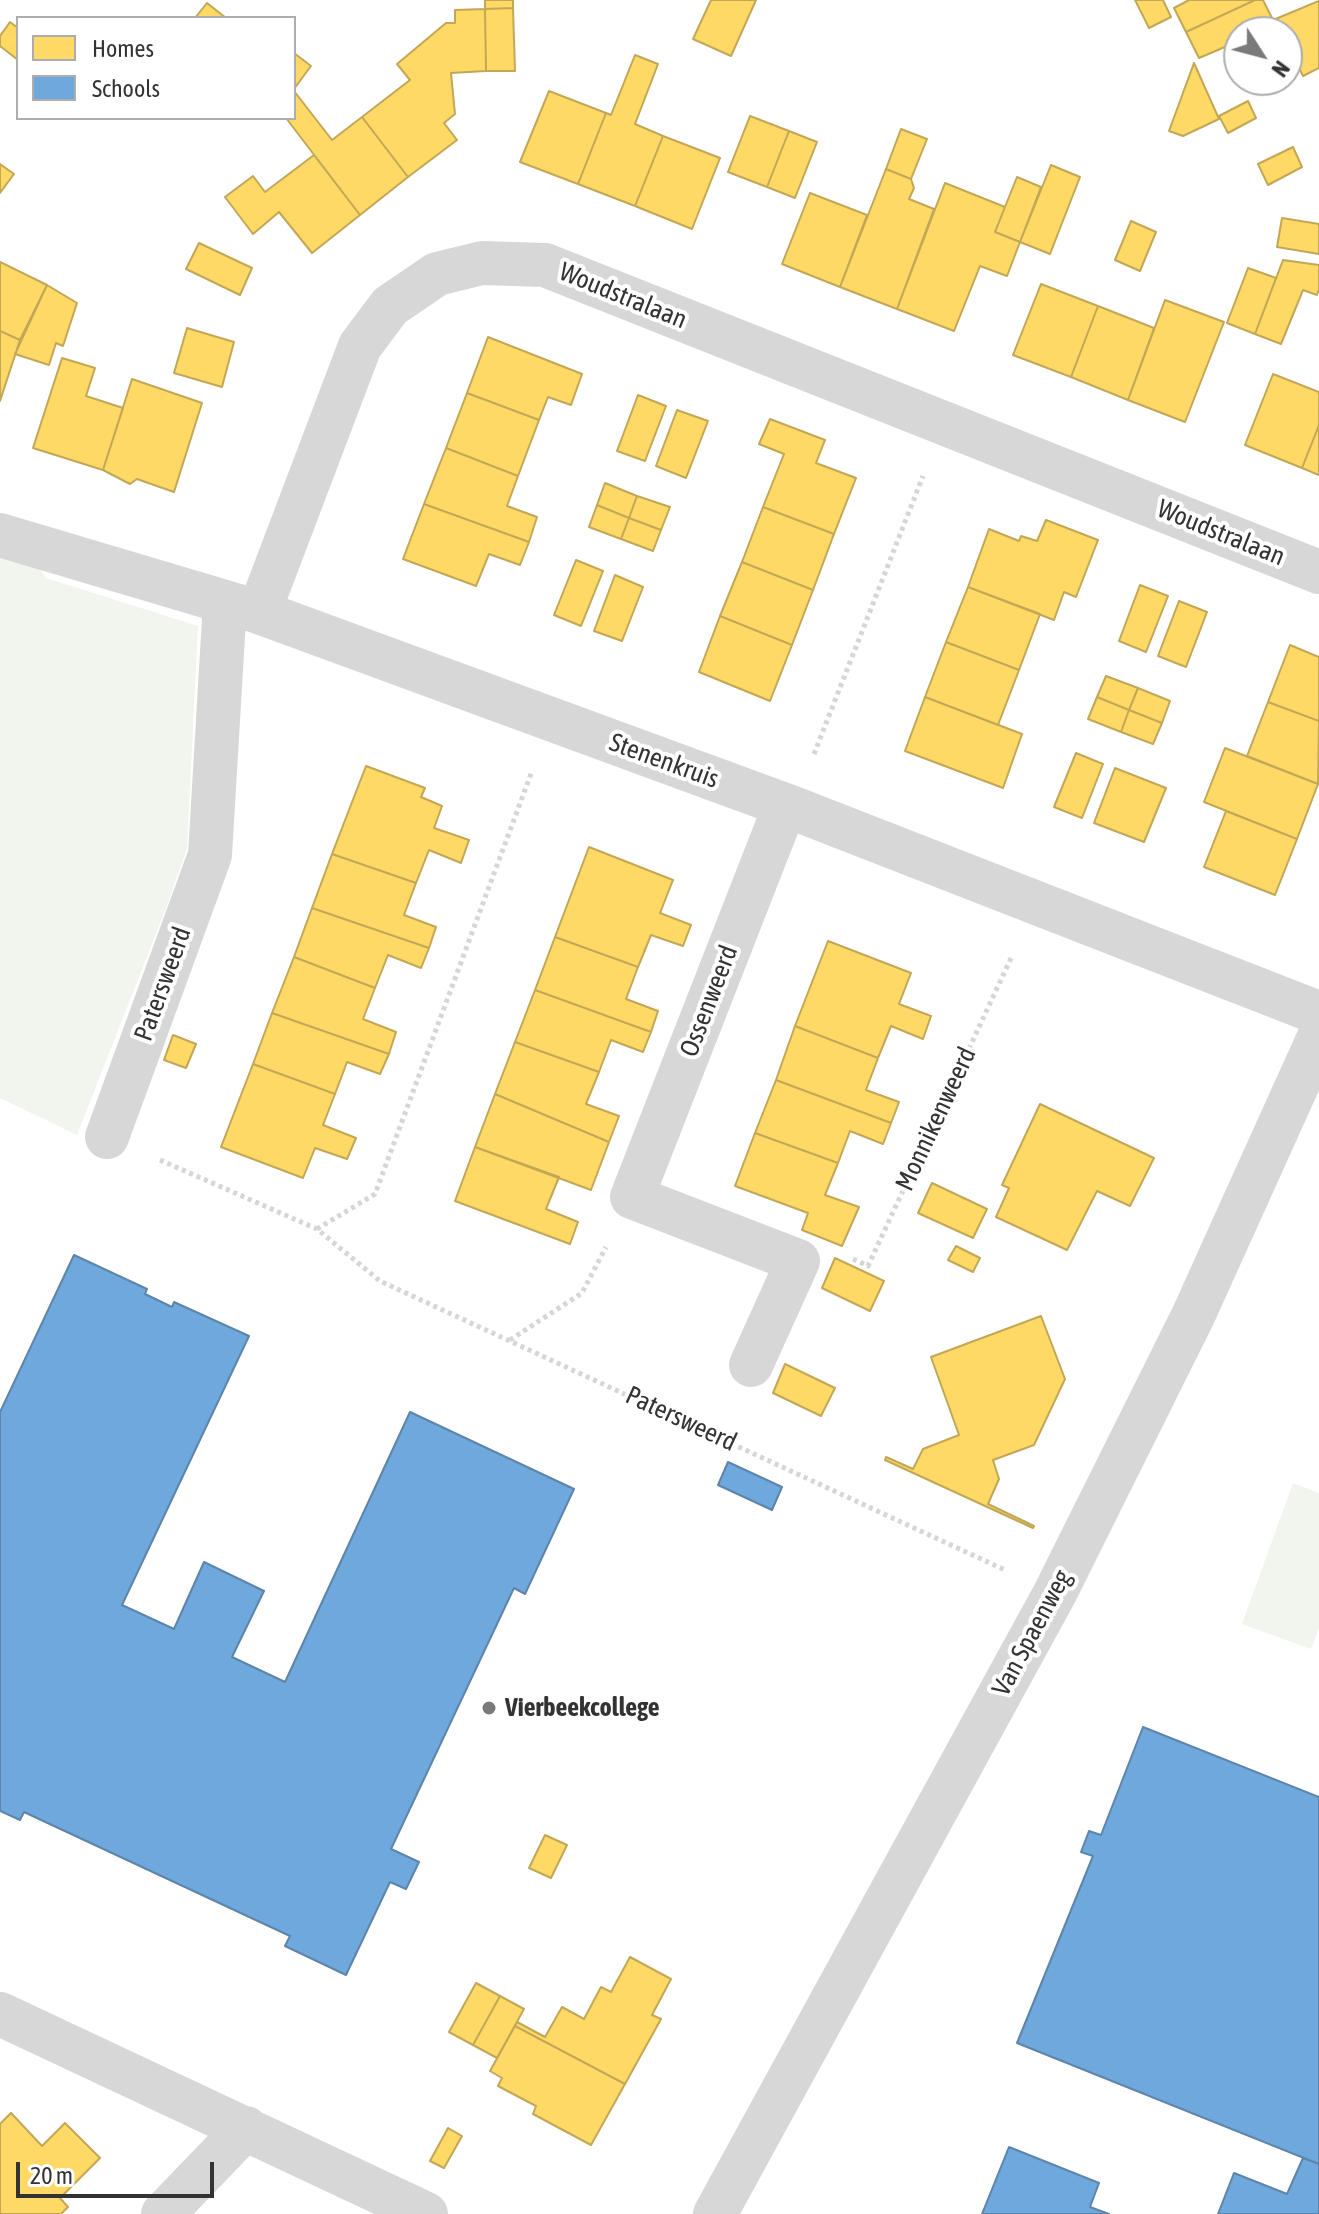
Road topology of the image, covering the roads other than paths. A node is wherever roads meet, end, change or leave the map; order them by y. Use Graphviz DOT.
graph roads {
  1 [pos="0,535"];
  2 [pos="1319,572"];
  3 [pos="242,607"];
  4 [pos="789,807"];
  5 [pos="1319,1013"];
  6 [pos="1319,1037"];
  7 [pos="107,1137"];
  8 [pos="751,1365"];
  9 [pos="0,2014"];
  10 [pos="246,2128"];
  11 [pos="163,2214"];
  12 [pos="426,2214"];
  13 [pos="715,2214"];
  1 -- 3 [label="street, Stenenkruis"];
  2 -- 3 [label="street, Woudstralaan"];
  3 -- 4 [label="street, Stenenkruis"];
  3 -- 7 [label="street, Patersweerd"];
  4 -- 5 [label="street, Stenenkruis"];
  4 -- 8 [label="street, Ossenweerd"];
  6 -- 13 [label="street, Van Spaenweg"];
  9 -- 10 [label="street"];
  10 -- 11 [label="street"];
  10 -- 12 [label="street"];
}
